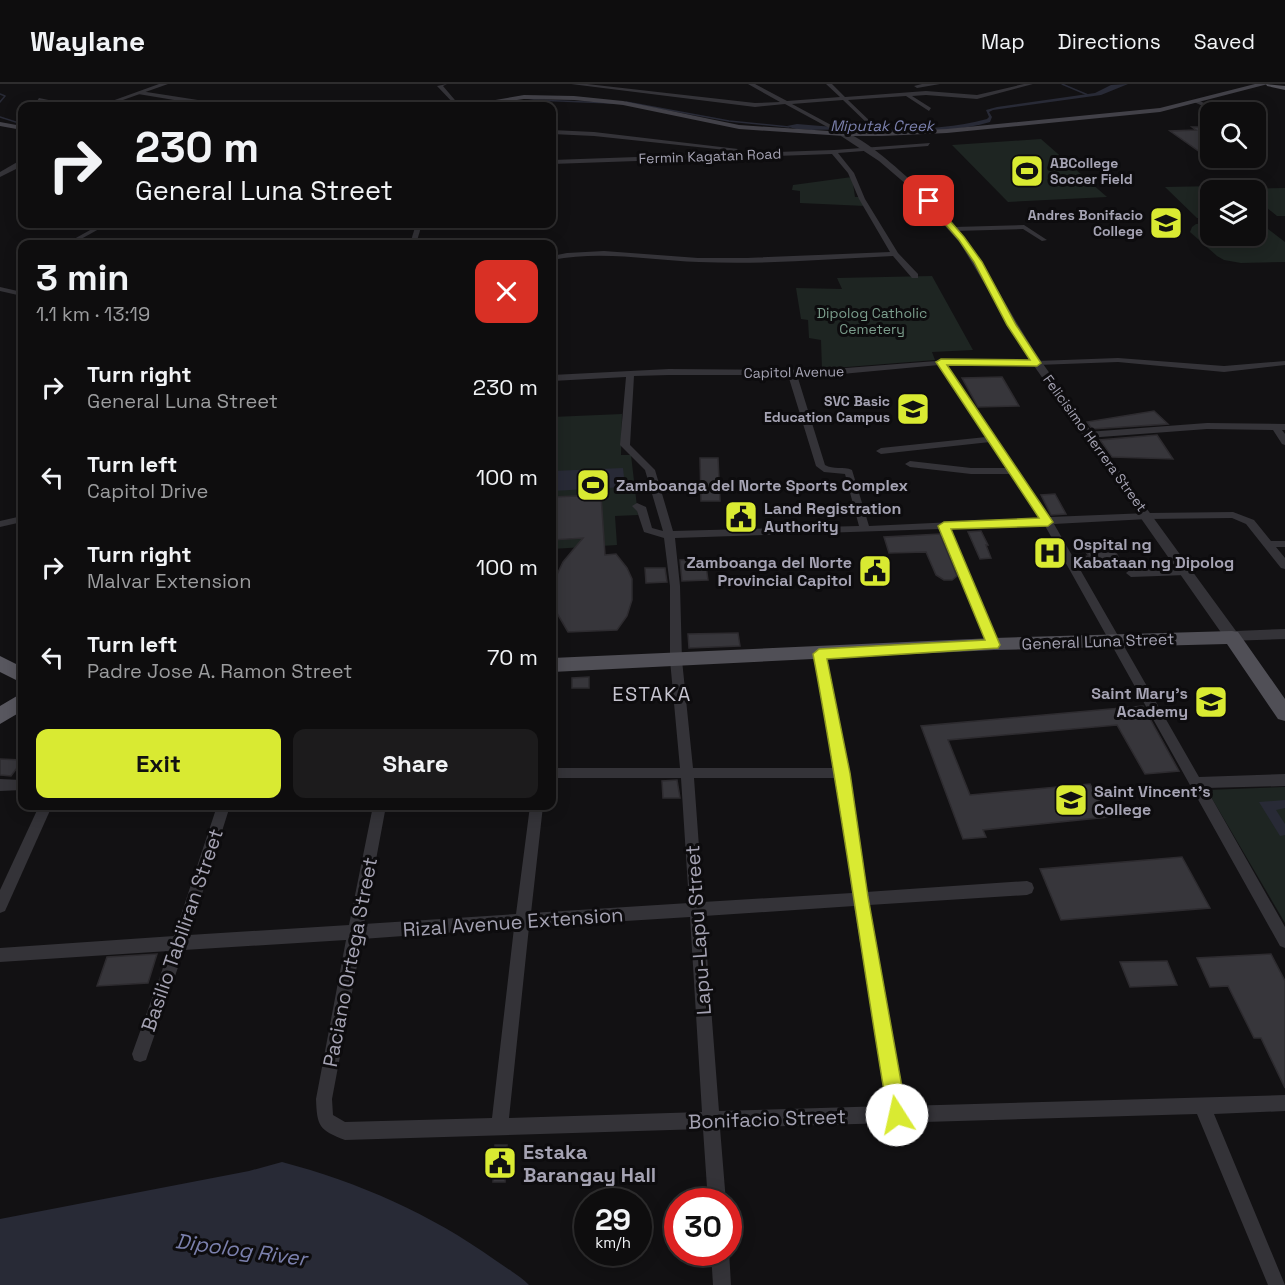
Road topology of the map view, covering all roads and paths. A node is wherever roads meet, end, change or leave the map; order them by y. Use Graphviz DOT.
graph roads {
  1 [pos="165,84"];
  2 [pos="431,84"];
  3 [pos="574,84"];
  4 [pos="752,84"];
  5 [pos="829,84"];
  6 [pos="937,84"];
  7 [pos="1030,84"];
  8 [pos="1263,84"];
  9 [pos="1270,84"];
  10 [pos="442,85"];
  11 [pos="916,85"];
  12 [pos="1285,88"];
  13 [pos="883,90"];
  14 [pos="140,93"];
  15 [pos="926,93"];
  16 [pos="908,95"];
  17 [pos="890,96"];
  18 [pos="845,99"];
  19 [pos="39,100"];
  20 [pos="1196,101"];
  21 [pos="49,102"];
  22 [pos="113,102"];
  23 [pos="198,102"];
  24 [pos="455,102"];
  25 [pos="491,102"];
  26 [pos="789,103"];
  27 [pos="1200,103"];
  28 [pos="930,109"];
  29 [pos="0,124"];
  30 [pos="871,125"];
  31 [pos="18,127"];
  32 [pos="556,132"];
  33 [pos="843,134"];
  34 [pos="882,134"];
  35 [pos="928,144"];
  36 [pos="893,146"];
  37 [pos="867,149"];
  38 [pos="834,152"];
  39 [pos="774,154"];
  40 [pos="556,162"];
  41 [pos="18,165"];
  42 [pos="0,175"];
  43 [pos="98,228"];
  44 [pos="954,229"];
  45 [pos="76,240"];
  46 [pos="1044,240"];
  47 [pos="895,254"];
  48 [pos="556,257"];
  49 [pos="915,276"];
  50 [pos="0,289"];
  51 [pos="18,293"];
  52 [pos="941,362"];
  53 [pos="1037,363"];
  54 [pos="1285,363"];
  55 [pos="792,374"];
  56 [pos="630,375"];
  57 [pos="556,378"];
  58 [pos="1280,427"];
  59 [pos="1088,435"];
  60 [pos="993,439"];
  61 [pos="1285,441"];
  62 [pos="881,451"];
  63 [pos="910,464"];
  64 [pos="1014,471"];
  65 [pos="637,506"];
  66 [pos="1148,516"];
  67 [pos="18,520"];
  68 [pos="1048,522"];
  69 [pos="0,524"];
  70 [pos="944,526"];
  71 [pos="865,529"];
  72 [pos="669,535"];
  73 [pos="1268,544"];
  74 [pos="1285,544"];
  75 [pos="1285,565"];
  76 [pos="1186,571"];
  77 [pos="1131,573"];
  78 [pos="1285,634"];
  79 [pos="1232,637"];
  80 [pos="1113,640"];
  81 [pos="994,645"];
  82 [pos="819,654"];
  83 [pos="676,660"];
  84 [pos="0,663"];
  85 [pos="556,665"];
  86 [pos="18,674"];
  87 [pos="18,704"];
  88 [pos="1285,714"];
  89 [pos="0,716"];
  90 [pos="687,772"];
  91 [pos="556,773"];
  92 [pos="843,773"];
  93 [pos="1285,780"];
  94 [pos="1194,783"];
  95 [pos="0,785"];
  96 [pos="18,785"];
  97 [pos="43,810"];
  98 [pos="222,810"];
  99 [pos="378,810"];
  100 [pos="536,810"];
  101 [pos="1027,888"];
  102 [pos="860,897"];
  103 [pos="0,906"];
  104 [pos="696,909"];
  105 [pos="523,920"];
  106 [pos="357,933"];
  107 [pos="1285,941"];
  108 [pos="179,944"];
  109 [pos="0,955"];
  110 [pos="140,1054"];
  111 [pos="1285,1102"];
  112 [pos="1202,1105"];
  113 [pos="897,1115"];
  114 [pos="325,1119"];
  115 [pos="711,1121"];
  116 [pos="499,1127"];
  117 [pos="716,1188"];
  118 [pos="721,1266"];
  119 [pos="723,1285"];
  120 [pos="1278,1285"];
  1 -- 14 [label="street"];
  2 -- 10 [label="street"];
  3 -- 26 [label="street"];
  4 -- 26 [label="street, Felicisimo Herrera Street"];
  5 -- 18 [label="street"];
  6 -- 11 [label="street"];
  7 -- 15 [label="street"];
  8 -- 20 [label="main road"];
  9 -- 12 [label="main road"];
  10 -- 24 [label="street"];
  11 -- 15 [label="street"];
  13 -- 17 [label="street"];
  14 -- 22 [label="street"];
  14 -- 23 [label="street"];
  15 -- 16 [label="street"];
  16 -- 17 [label="street"];
  16 -- 28 [label="street"];
  17 -- 18 [label="street"];
  18 -- 26 [label="street"];
  18 -- 30 [label="street"];
  19 -- 21 [label="street"];
  20 -- 27 [label="street"];
  20 -- 34 [label="main road"];
  25 -- 33 [label="main road"];
  26 -- 33 [label="street, Felicisimo Herrera Street"];
  29 -- 31 [label="main road"];
  32 -- 39 [label="street"];
  33 -- 34 [label="main road"];
  33 -- 37 [label="street, Felicisimo Herrera Street"];
  34 -- 36 [label="street"];
  35 -- 36 [label="street, Fermin Kagatan Road"];
  36 -- 37 [label="street, Fermin Kagatan Road"];
  37 -- 38 [label="street, Fermin Kagatan Road"];
  37 -- 44 [label="street, Felicisimo Herrera Street"];
  38 -- 39 [label="street, Fermin Kagatan Road"];
  38 -- 47 [label="street"];
  39 -- 40 [label="street, Fermin Kagatan Road"];
  41 -- 42 [label="street"];
  43 -- 45 [label="street"];
  44 -- 46 [label="street"];
  44 -- 53 [label="street, Felicisimo Herrera Street"];
  47 -- 48 [label="street"];
  47 -- 49 [label="street"];
  50 -- 51 [label="street"];
  52 -- 53 [label="street, Capitol Avenue"];
  52 -- 55 [label="street, Capitol Avenue"];
  52 -- 60 [label="street"];
  53 -- 54 [label="street, Capitol Avenue"];
  53 -- 59 [label="street, Felicisimo Herrera Street"];
  55 -- 56 [label="street, Capitol Avenue"];
  55 -- 71 [label="street"];
  56 -- 57 [label="street, Capitol Avenue"];
  56 -- 72 [label="street, Lapu-Lapu Street"];
  58 -- 59 [label="street"];
  58 -- 61 [label="street"];
  59 -- 66 [label="street, Felicisimo Herrera Street"];
  60 -- 62 [label="street"];
  60 -- 64 [label="street"];
  63 -- 64 [label="street"];
  64 -- 68 [label="street"];
  65 -- 72 [label="street"];
  66 -- 68 [label="street"];
  66 -- 73 [label="street"];
  66 -- 76 [label="street, Felicisimo Herrera Street"];
  67 -- 69 [label="street"];
  68 -- 70 [label="street"];
  68 -- 80 [label="street"];
  70 -- 71 [label="street"];
  70 -- 81 [label="street"];
  71 -- 72 [label="street"];
  72 -- 83 [label="street, Lapu-Lapu Street"];
  73 -- 74 [label="street"];
  73 -- 75 [label="street"];
  76 -- 77 [label="street"];
  76 -- 79 [label="street, Felicisimo Herrera Street"];
  78 -- 79 [label="street, General Luna Street"];
  79 -- 80 [label="main road, General Luna Street"];
  79 -- 88 [label="main road, Felicisimo Herrera Street"];
  80 -- 81 [label="main road, General Luna Street"];
  80 -- 94 [label="street"];
  81 -- 82 [label="main road, General Luna Street"];
  82 -- 83 [label="main road, General Luna Street"];
  82 -- 92 [label="street"];
  83 -- 85 [label="main road, General Luna Street"];
  83 -- 90 [label="street, Lapu-Lapu Street"];
  84 -- 86 [label="highway"];
  87 -- 89 [label="highway"];
  90 -- 91 [label="street"];
  90 -- 92 [label="street"];
  90 -- 104 [label="street, Lapu-Lapu Street"];
  92 -- 102 [label="street"];
  93 -- 94 [label="street"];
  94 -- 107 [label="street"];
  95 -- 96 [label="street"];
  97 -- 103 [label="street"];
  98 -- 108 [label="street, Basilio Tabiliran Street"];
  99 -- 106 [label="street, Paciano Ortega Street"];
  100 -- 105 [label="street"];
  101 -- 102 [label="street, Rizal Avenue Extension"];
  102 -- 104 [label="street, Rizal Avenue Extension"];
  102 -- 113 [label="street"];
  104 -- 105 [label="street, Rizal Avenue Extension"];
  104 -- 115 [label="street, Lapu-Lapu Street"];
  105 -- 106 [label="street, Rizal Avenue Extension"];
  105 -- 116 [label="street"];
  106 -- 108 [label="street, Rizal Avenue Extension"];
  106 -- 114 [label="street, Paciano Ortega Street"];
  108 -- 109 [label="street, Rizal Avenue Extension"];
  108 -- 110 [label="street, Basilio Tabiliran Street"];
  111 -- 112 [label="street, Bonifacio Street"];
  112 -- 113 [label="street, Bonifacio Street"];
  112 -- 120 [label="street"];
  113 -- 115 [label="street, Bonifacio Street"];
  114 -- 116 [label="street, Bonifacio Street"];
  115 -- 116 [label="street, Bonifacio Street"];
  115 -- 117 [label="street, Lapu-Lapu Street"];
  118 -- 119 [label="street"];
}
